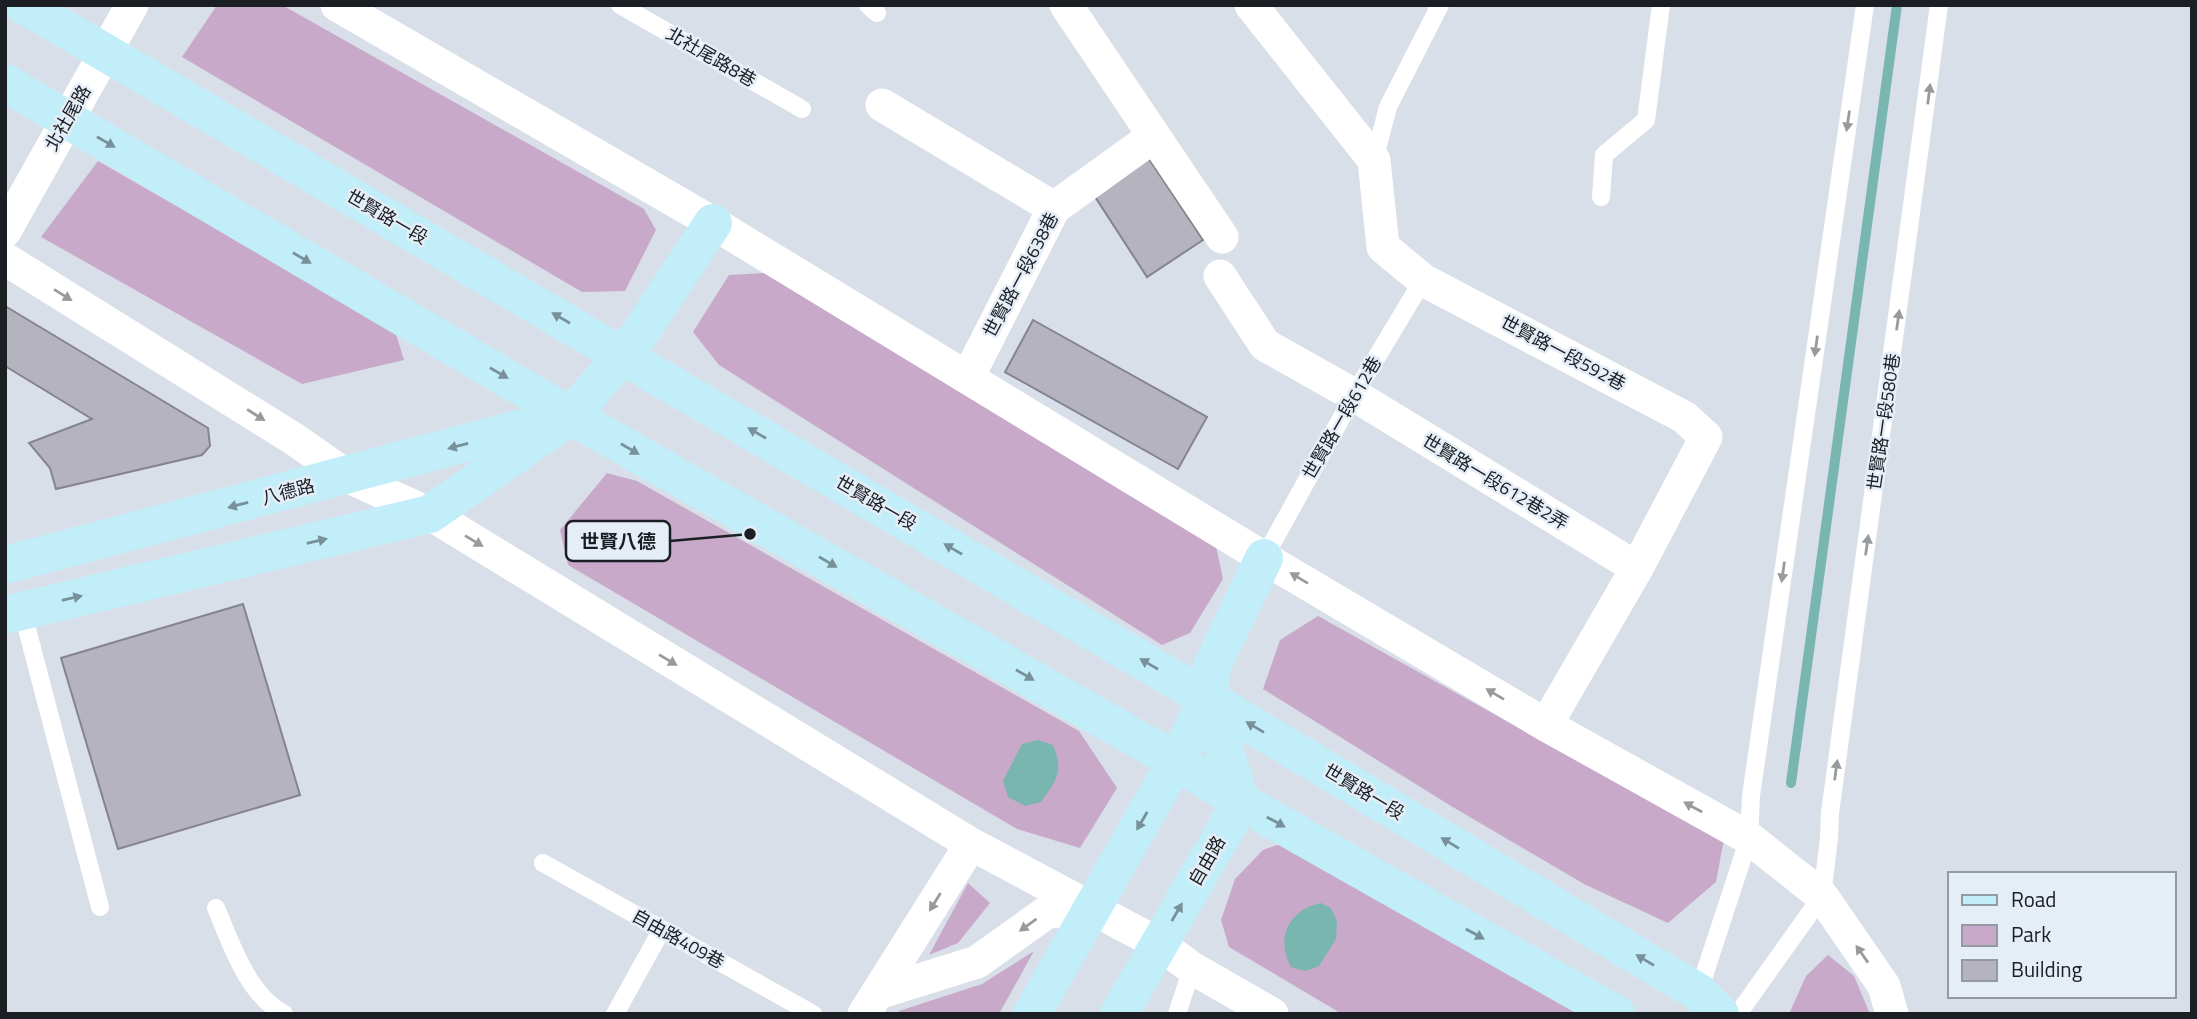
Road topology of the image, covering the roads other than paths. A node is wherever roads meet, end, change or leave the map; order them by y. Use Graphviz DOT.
graph roads {
  1 [pos="24,5"];
  2 [pos="132,5"];
  3 [pos="337,5"];
  4 [pos="620,5"];
  5 [pos="1066,5"];
  6 [pos="1251,5"];
  7 [pos="1440,5"];
  8 [pos="1661,5"];
  9 [pos="1865,5"];
  10 [pos="1939,5"];
  11 [pos="106,53"];
  12 [pos="5,83"];
  13 [pos="882,105"];
  14 [pos="802,109"];
  15 [pos="67,119"];
  16 [pos="1154,136"];
  17 [pos="1374,160"];
  18 [pos="1601,197"];
  19 [pos="1054,208"];
  20 [pos="713,223"];
  21 [pos="5,231"];
  22 [pos="1222,237"];
  23 [pos="5,259"];
  24 [pos="1220,276"];
  25 [pos="1423,280"];
  26 [pos="623,354"];
  27 [pos="968,377"];
  28 [pos="1353,395"];
  29 [pos="571,416"];
  30 [pos="347,476"];
  31 [pos="430,514"];
  32 [pos="1264,558"];
  33 [pos="5,565"];
  34 [pos="1637,568"];
  35 [pos="14,612"];
  36 [pos="1208,699"];
  37 [pos="1546,725"];
  38 [pos="1176,761"];
  39 [pos="1241,802"];
  40 [pos="1749,838"];
  41 [pos="971,844"];
  42 [pos="543,863"];
  43 [pos="1822,896"];
  44 [pos="100,907"];
  45 [pos="216,908"];
  46 [pos="1092,909"];
  47 [pos="661,931"];
  48 [pos="1159,944"];
  49 [pos="1192,968"];
  50 [pos="871,1004"];
  51 [pos="1704,1006"];
  52 [pos="284,1014"];
  53 [pos="615,1014"];
  54 [pos="813,1014"];
  55 [pos="1032,1014"];
  56 [pos="1119,1014"];
  57 [pos="1177,1014"];
  58 [pos="1272,1014"];
  59 [pos="1616,1014"];
  60 [pos="1738,1014"];
  61 [pos="1892,1014"];
  1 -- 11 [label="street, 世賢路一段"];
  2 -- 11 [label="street, 北社尾路"];
  3 -- 20 [label="street"];
  4 -- 14 [label="lane, 北社尾路8巷"];
  5 -- 16 [label="street"];
  6 -- 17 [label="street"];
  7 -- 17 [label="lane"];
  8 -- 18 [label="lane"];
  9 -- 40 [label="lane, one-way"];
  43 -- 10 [label="lane, 世賢路一段580巷, one-way"];
  11 -- 15 [label="street, 北社尾路"];
  26 -- 11 [label="street, 世賢路一段, one-way"];
  12 -- 15 [label="street"];
  13 -- 19 [label="street"];
  15 -- 21 [label="street, 北社尾路"];
  15 -- 29 [label="street, one-way"];
  16 -- 19 [label="street, 世賢路一段638巷"];
  16 -- 22 [label="street"];
  17 -- 25 [label="street, 世賢路一段592巷"];
  19 -- 27 [label="street, 世賢路一段638巷"];
  20 -- 26 [label="street"];
  20 -- 27 [label="street"];
  23 -- 30 [label="street, one-way"];
  24 -- 28 [label="street, 世賢路一段612巷2弄"];
  25 -- 28 [label="lane, 世賢路一段612巷"];
  25 -- 34 [label="street, 世賢路一段592巷"];
  26 -- 29 [label="street"];
  36 -- 26 [label="street, 世賢路一段, one-way"];
  27 -- 32 [label="street"];
  28 -- 32 [label="lane, 世賢路一段612巷"];
  28 -- 34 [label="street, 世賢路一段612巷2弄"];
  29 -- 30 [label="street, 八德路, one-way"];
  29 -- 31 [label="street"];
  29 -- 38 [label="street, one-way"];
  30 -- 31 [label="street"];
  30 -- 33 [label="street, 八德路, one-way"];
  35 -- 31 [label="street, one-way"];
  31 -- 41 [label="street, one-way"];
  32 -- 36 [label="street"];
  37 -- 32 [label="street, one-way"];
  34 -- 37 [label="street, 世賢路一段592巷"];
  35 -- 44 [label="lane"];
  36 -- 38 [label="street"];
  36 -- 39 [label="street"];
  51 -- 36 [label="street, 世賢路一段, one-way"];
  40 -- 37 [label="street, one-way"];
  38 -- 39 [label="street"];
  38 -- 46 [label="street, one-way"];
  48 -- 39 [label="street, 自由路, one-way"];
  39 -- 59 [label="street, one-way"];
  40 -- 43 [label="street"];
  40 -- 51 [label="lane"];
  41 -- 46 [label="street"];
  41 -- 50 [label="street, one-way"];
  42 -- 47 [label="lane, 自由路409巷"];
  43 -- 60 [label="lane"];
  61 -- 43 [label="street, one-way"];
  45 -- 52 [label="lane"];
  46 -- 48 [label="street"];
  46 -- 50 [label="street, one-way"];
  46 -- 55 [label="street"];
  47 -- 53 [label="lane"];
  47 -- 54 [label="lane, 自由路409巷"];
  48 -- 49 [label="street"];
  48 -- 56 [label="street, 自由路"];
  49 -- 57 [label="lane"];
  49 -- 58 [label="street"];
}
